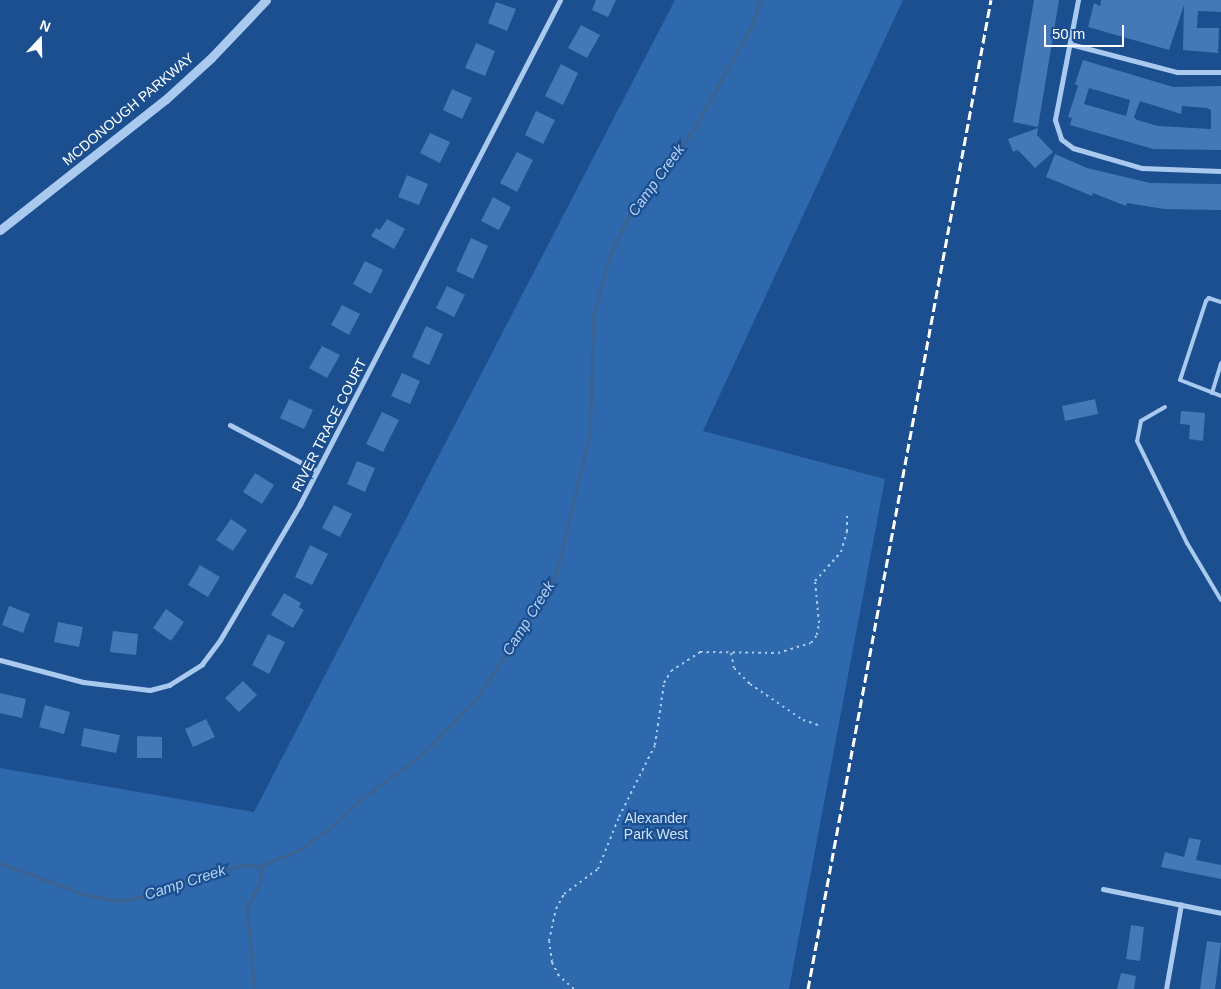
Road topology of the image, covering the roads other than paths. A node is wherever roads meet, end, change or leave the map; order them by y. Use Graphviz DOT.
graph roads {
  1 [pos="266,0"];
  2 [pos="560,0"];
  3 [pos="1078,0"];
  4 [pos="1070,44"];
  5 [pos="1221,72"];
  6 [pos="1221,171"];
  7 [pos="0,230"];
  8 [pos="1221,302"];
  9 [pos="1221,363"];
  10 [pos="1212,393"];
  11 [pos="1221,396"];
  12 [pos="1165,407"];
  13 [pos="230,425"];
  14 [pos="317,471"];
  15 [pos="1221,600"];
  16 [pos="0,660"];
  17 [pos="1103,889"];
  18 [pos="1181,904"];
  19 [pos="1221,913"];
  20 [pos="1166,989"];
  1 -- 7 [label="street, MCDONOUGH PARKWAY"];
  2 -- 14 [label="street, RIVER TRACE COURT"];
  3 -- 4 [label="street"];
  4 -- 5 [label="street"];
  4 -- 6 [label="street"];
  8 -- 10 [label="lane"];
  9 -- 10 [label="lane"];
  10 -- 11 [label="lane"];
  12 -- 15 [label="lane"];
  13 -- 14 [label="street"];
  14 -- 16 [label="street, RIVER TRACE COURT"];
  17 -- 18 [label="street"];
  18 -- 19 [label="street"];
  18 -- 20 [label="street"];
}
